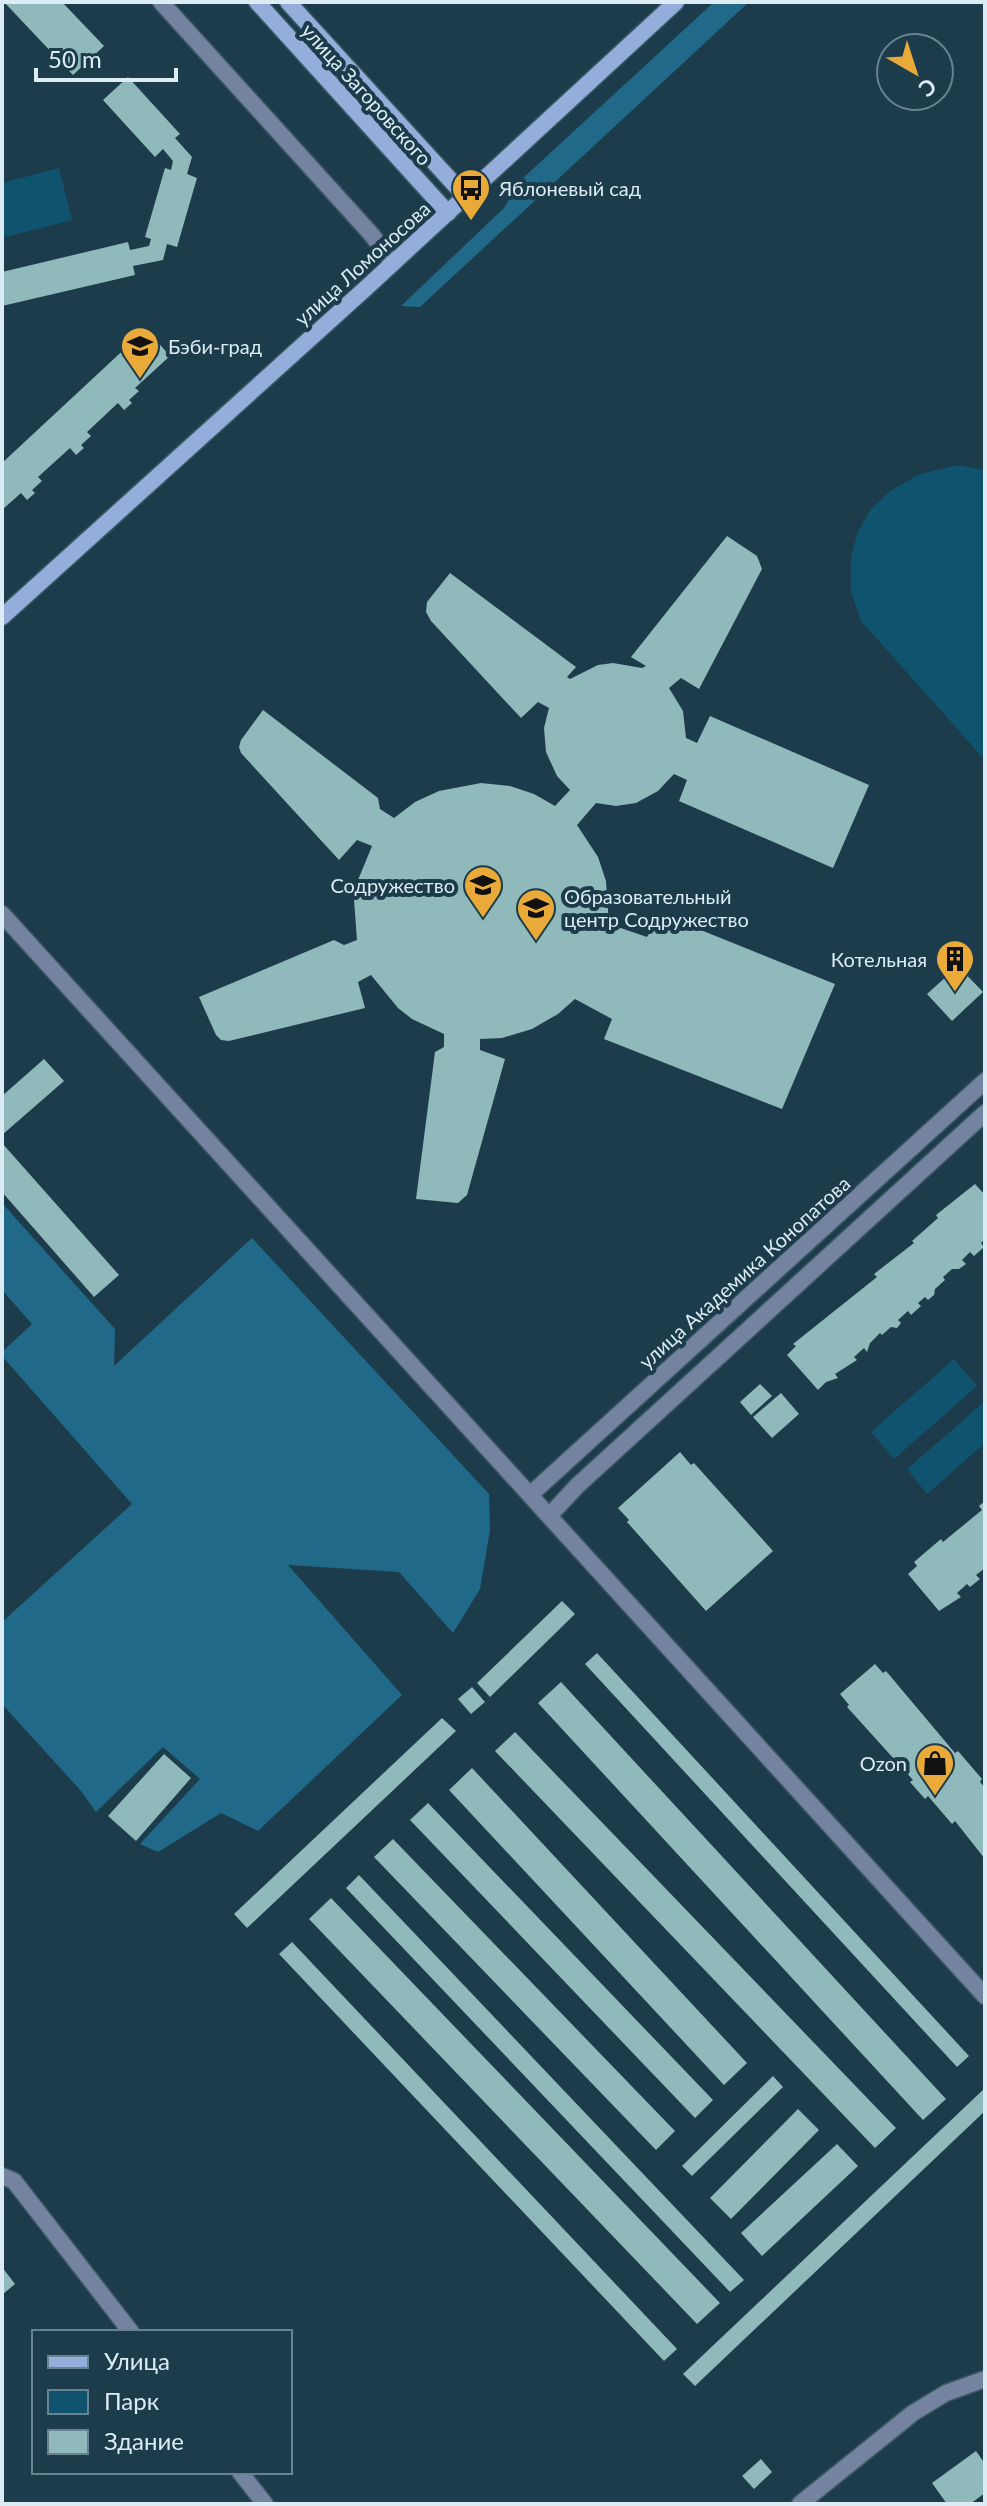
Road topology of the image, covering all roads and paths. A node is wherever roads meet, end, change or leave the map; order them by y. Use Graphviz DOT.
graph roads {
  1 [pos="161,2"];
  2 [pos="257,2"];
  3 [pos="288,2"];
  4 [pos="676,2"];
  5 [pos="465,196"];
  6 [pos="448,213"];
  7 [pos="393,263"];
  8 [pos="2,617"];
  9 [pos="2,914"];
  10 [pos="985,1081"];
  11 [pos="985,1113"];
  12 [pos="531,1494"];
  13 [pos="550,1515"];
  14 [pos="985,1996"];
  15 [pos="2,2176"];
  16 [pos="129,2330"];
  17 [pos="985,2379"];
  18 [pos="242,2474"];
  19 [pos="265,2504"];
  20 [pos="800,2504"];
  1 -- 7 [label="street"];
  2 -- 6 [label="main road, улица Загоровского"];
  3 -- 5 [label="main road, улица Загоровского"];
  4 -- 5 [label="main road, улица Ломоносова"];
  5 -- 6 [label="main road, улица Ломоносова"];
  6 -- 7 [label="main road, улица Ломоносова"];
  7 -- 8 [label="main road, улица Ломоносова"];
  9 -- 12 [label="street"];
  10 -- 12 [label="street, улица Академика Конопатова"];
  11 -- 13 [label="street"];
  12 -- 13 [label="street"];
  13 -- 14 [label="street"];
  15 -- 16 [label="street"];
  17 -- 20 [label="street"];
  18 -- 19 [label="street"];
}
